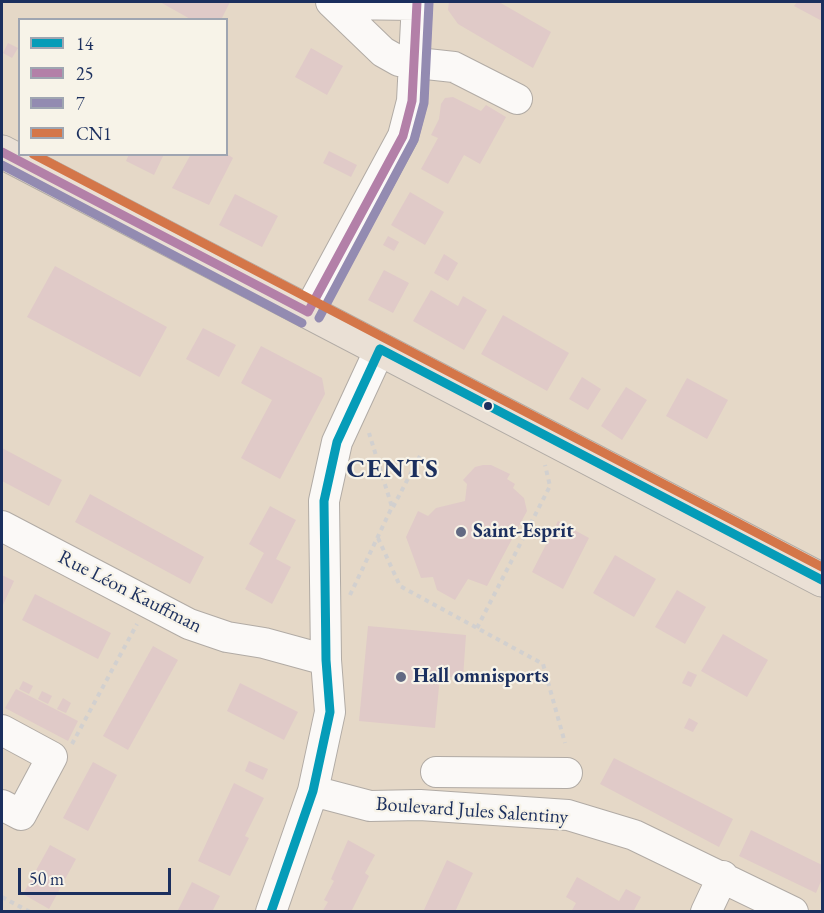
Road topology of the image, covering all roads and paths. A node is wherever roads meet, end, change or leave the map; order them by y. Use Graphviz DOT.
graph roads {
  1 [pos="334,3"];
  2 [pos="417,3"];
  3 [pos="415,64"];
  4 [pos="517,99"];
  5 [pos="2,152"];
  6 [pos="308,312"];
  7 [pos="380,349"];
  8 [pos="369,440"];
  9 [pos="557,441"];
  10 [pos="420,456"];
  11 [pos="392,507"];
  12 [pos="2,526"];
  13 [pos="378,538"];
  14 [pos="822,580"];
  15 [pos="148,603"];
  16 [pos="326,613"];
  17 [pos="477,628"];
  18 [pos="264,643"];
  19 [pos="326,660"];
  20 [pos="2,730"];
  21 [pos="565,743"];
  22 [pos="52,757"];
  23 [pos="436,772"];
  24 [pos="567,773"];
  25 [pos="313,792"];
  26 [pos="2,805"];
  27 [pos="723,876"];
  28 [pos="2,897"];
  29 [pos="30,912"];
  30 [pos="271,912"];
  31 [pos="706,912"];
  32 [pos="793,912"];
  1 -- 2 [label="street"];
  1 -- 3 [label="street"];
  2 -- 3 [label="street"];
  3 -- 4 [label="street"];
  3 -- 6 [label="street"];
  5 -- 6 [label="main road"];
  6 -- 7 [label="main road"];
  7 -- 9 [label="main road"];
  7 -- 16 [label="street"];
  8 -- 11 [label="path"];
  9 -- 14 [label="main road"];
  9 -- 17 [label="path"];
  10 -- 11 [label="path"];
  11 -- 13 [label="path"];
  12 -- 15 [label="street, Rue Léon Kauffman"];
  13 -- 16 [label="path"];
  13 -- 17 [label="path"];
  15 -- 18 [label="street, Rue Léon Kauffman"];
  15 -- 22 [label="path"];
  16 -- 18 [label="street, Rue Léon Kauffman"];
  16 -- 19 [label="street"];
  17 -- 21 [label="path"];
  18 -- 19 [label="street, Rue Léon Kauffman"];
  19 -- 25 [label="street"];
  20 -- 22 [label="street"];
  22 -- 26 [label="street"];
  23 -- 24 [label="street"];
  25 -- 27 [label="street, Boulevard Jules Salentiny"];
  25 -- 30 [label="street"];
  27 -- 31 [label="street"];
  27 -- 32 [label="street, Boulevard Jules Salentiny"];
  28 -- 29 [label="path"];
}
